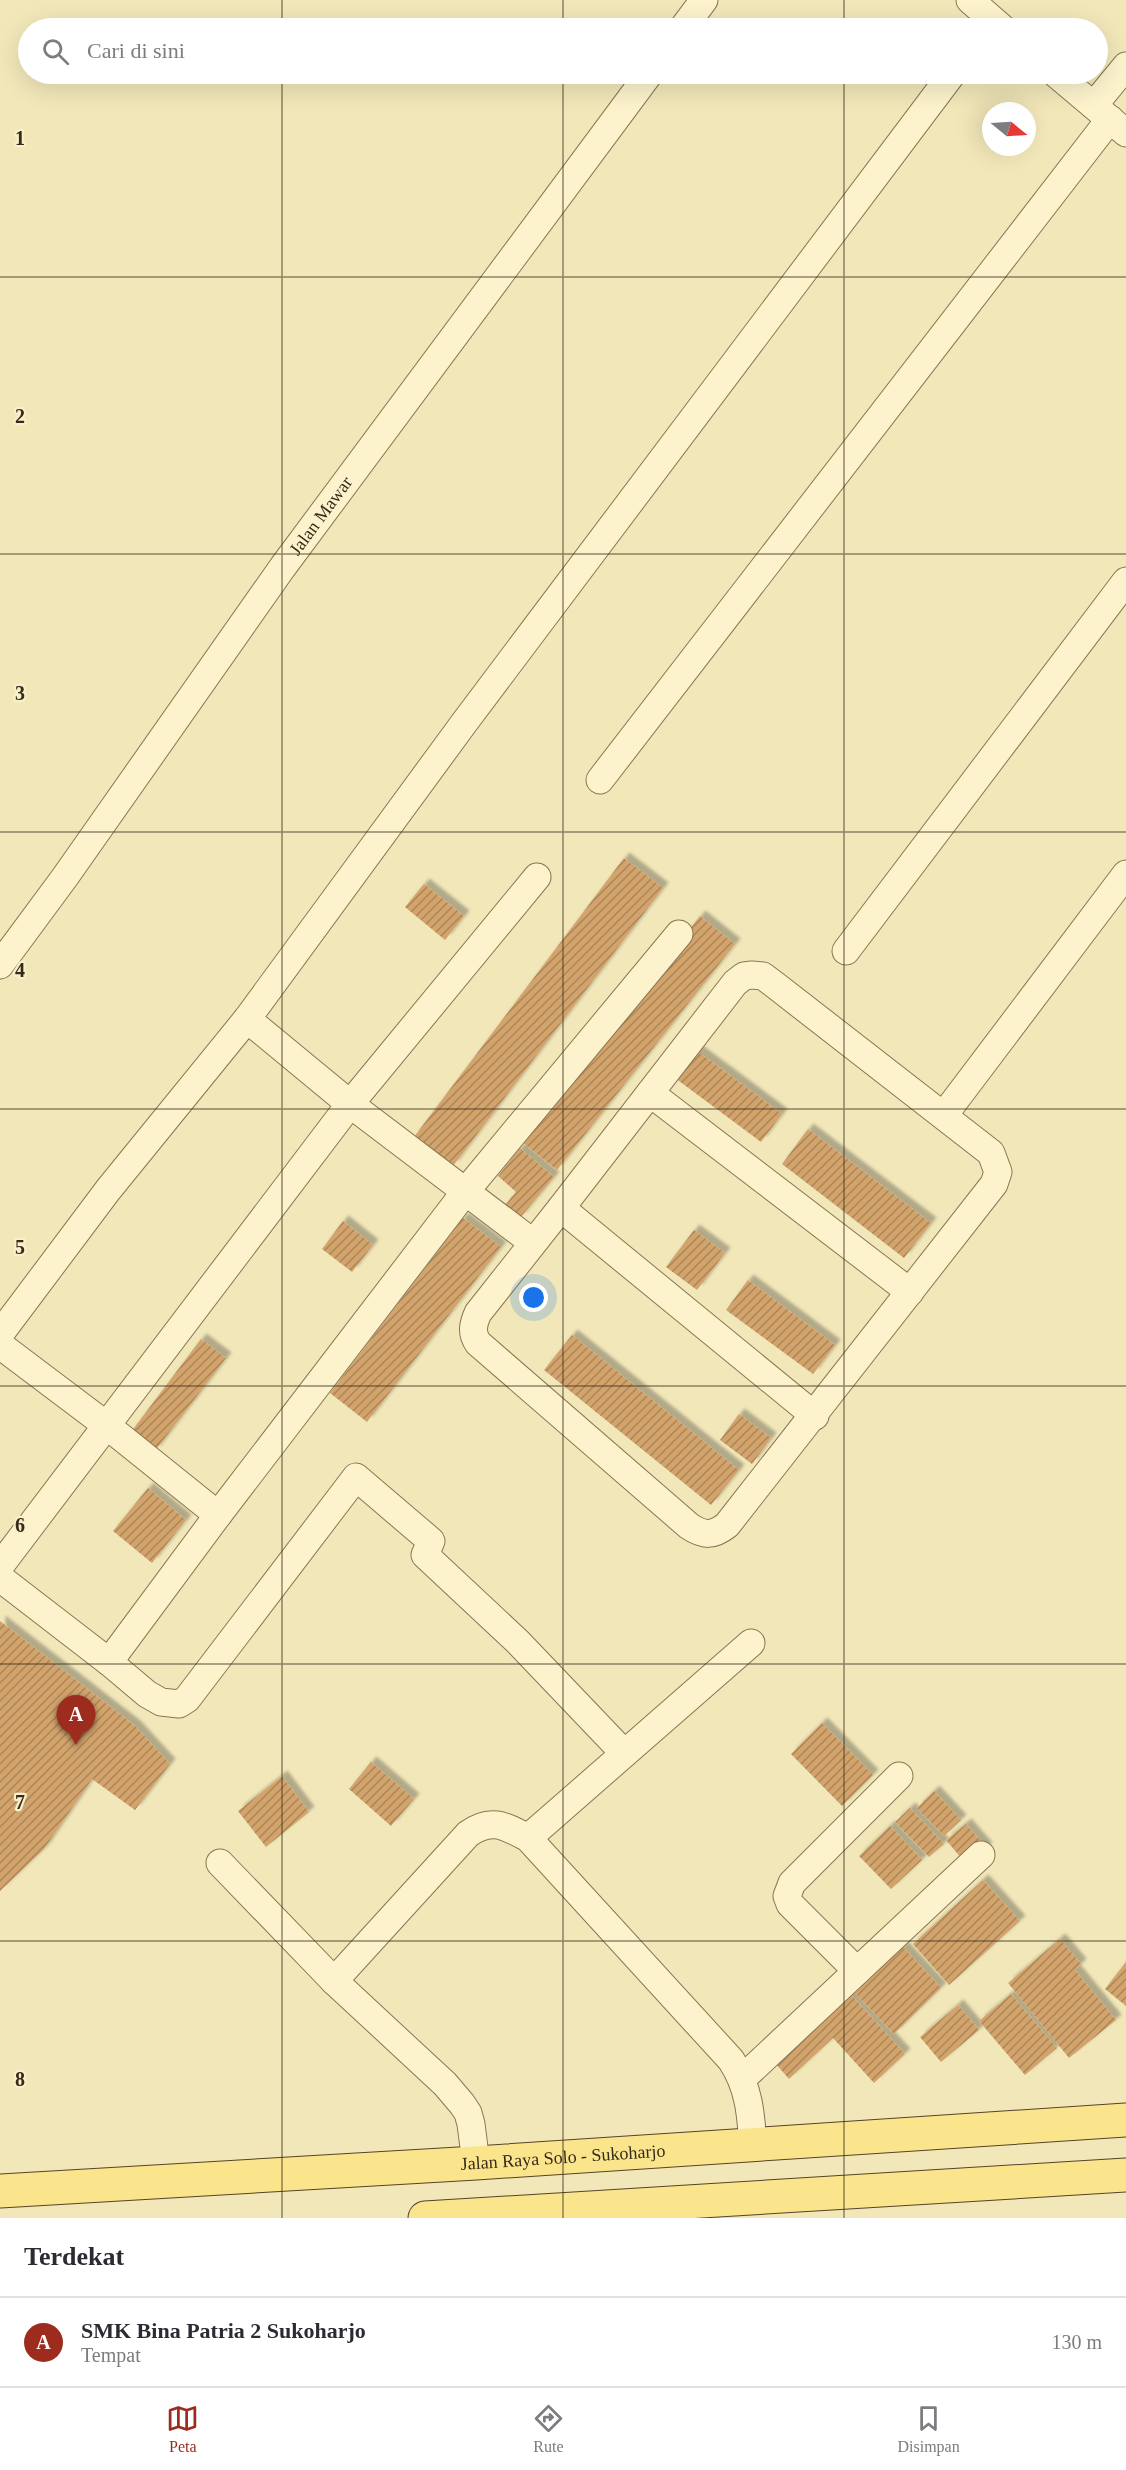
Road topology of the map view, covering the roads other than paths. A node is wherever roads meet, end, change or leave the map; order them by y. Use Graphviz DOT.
graph roads {
  1 [pos="704,0"];
  2 [pos="970,0"];
  3 [pos="690,18"];
  4 [pos="986,18"];
  5 [pos="1126,66"];
  6 [pos="643,84"];
  7 [pos="944,84"];
  8 [pos="1068,84"];
  9 [pos="1110,119"];
  10 [pos="1126,581"];
  11 [pos="600,780"];
  12 [pos="1126,874"];
  13 [pos="537,877"];
  14 [pos="679,934"];
  15 [pos="846,951"];
  16 [pos="0,965"];
  17 [pos="247,1019"];
  18 [pos="650,1094"];
  19 [pos="350,1104"];
  20 [pos="944,1115"];
  21 [pos="465,1192"];
  22 [pos="561,1208"];
  23 [pos="532,1242"];
  24 [pos="910,1292"];
  25 [pos="0,1334"];
  26 [pos="0,1345"];
  27 [pos="815,1416"];
  28 [pos="106,1425"];
  29 [pos="218,1515"];
  30 [pos="0,1566"];
  31 [pos="0,1578"];
  32 [pos="751,1643"];
  33 [pos="109,1662"];
  34 [pos="624,1753"];
  35 [pos="899,1776"];
  36 [pos="528,1838"];
  37 [pos="981,1855"];
  38 [pos="220,1863"];
  39 [pos="857,1971"];
  40 [pos="334,1981"];
  41 [pos="746,2090"];
  42 [pos="1126,2120"];
  43 [pos="752,2139"];
  44 [pos="476,2158"];
  45 [pos="1126,2175"];
  46 [pos="0,2190"];
  47 [pos="741,2209"];
  48 [pos="425,2218"];
  1 -- 3 [label="street"];
  2 -- 4 [label="street"];
  5 -- 9 [label="street"];
  6 -- 16 [label="street, Jalan Mawar"];
  7 -- 17 [label="street"];
  8 -- 9 [label="street"];
  9 -- 11 [label="street"];
  10 -- 15 [label="street"];
  12 -- 20 [label="street"];
  13 -- 19 [label="street"];
  14 -- 21 [label="street"];
  17 -- 19 [label="street"];
  17 -- 25 [label="street"];
  18 -- 20 [label="street"];
  18 -- 22 [label="street"];
  18 -- 24 [label="street"];
  19 -- 21 [label="street"];
  19 -- 28 [label="street"];
  20 -- 24 [label="street"];
  21 -- 23 [label="street"];
  21 -- 29 [label="street"];
  22 -- 23 [label="street"];
  22 -- 27 [label="street"];
  23 -- 27 [label="street"];
  24 -- 27 [label="street"];
  26 -- 28 [label="street"];
  28 -- 29 [label="street"];
  28 -- 30 [label="street"];
  29 -- 33 [label="street"];
  31 -- 33 [label="street"];
  32 -- 34 [label="street"];
  33 -- 34 [label="street"];
  34 -- 36 [label="street"];
  35 -- 39 [label="street"];
  36 -- 40 [label="street"];
  36 -- 41 [label="street"];
  37 -- 39 [label="street"];
  38 -- 40 [label="street"];
  39 -- 41 [label="street"];
  40 -- 44 [label="street"];
  41 -- 43 [label="street"];
  42 -- 43 [label="main road, Jalan Raya Solo - Sukoharjo"];
  43 -- 44 [label="main road, Jalan Raya Solo - Sukoharjo"];
  44 -- 46 [label="main road, Jalan Raya Solo - Sukoharjo"];
  45 -- 47 [label="main road"];
  47 -- 48 [label="main road"];
}
